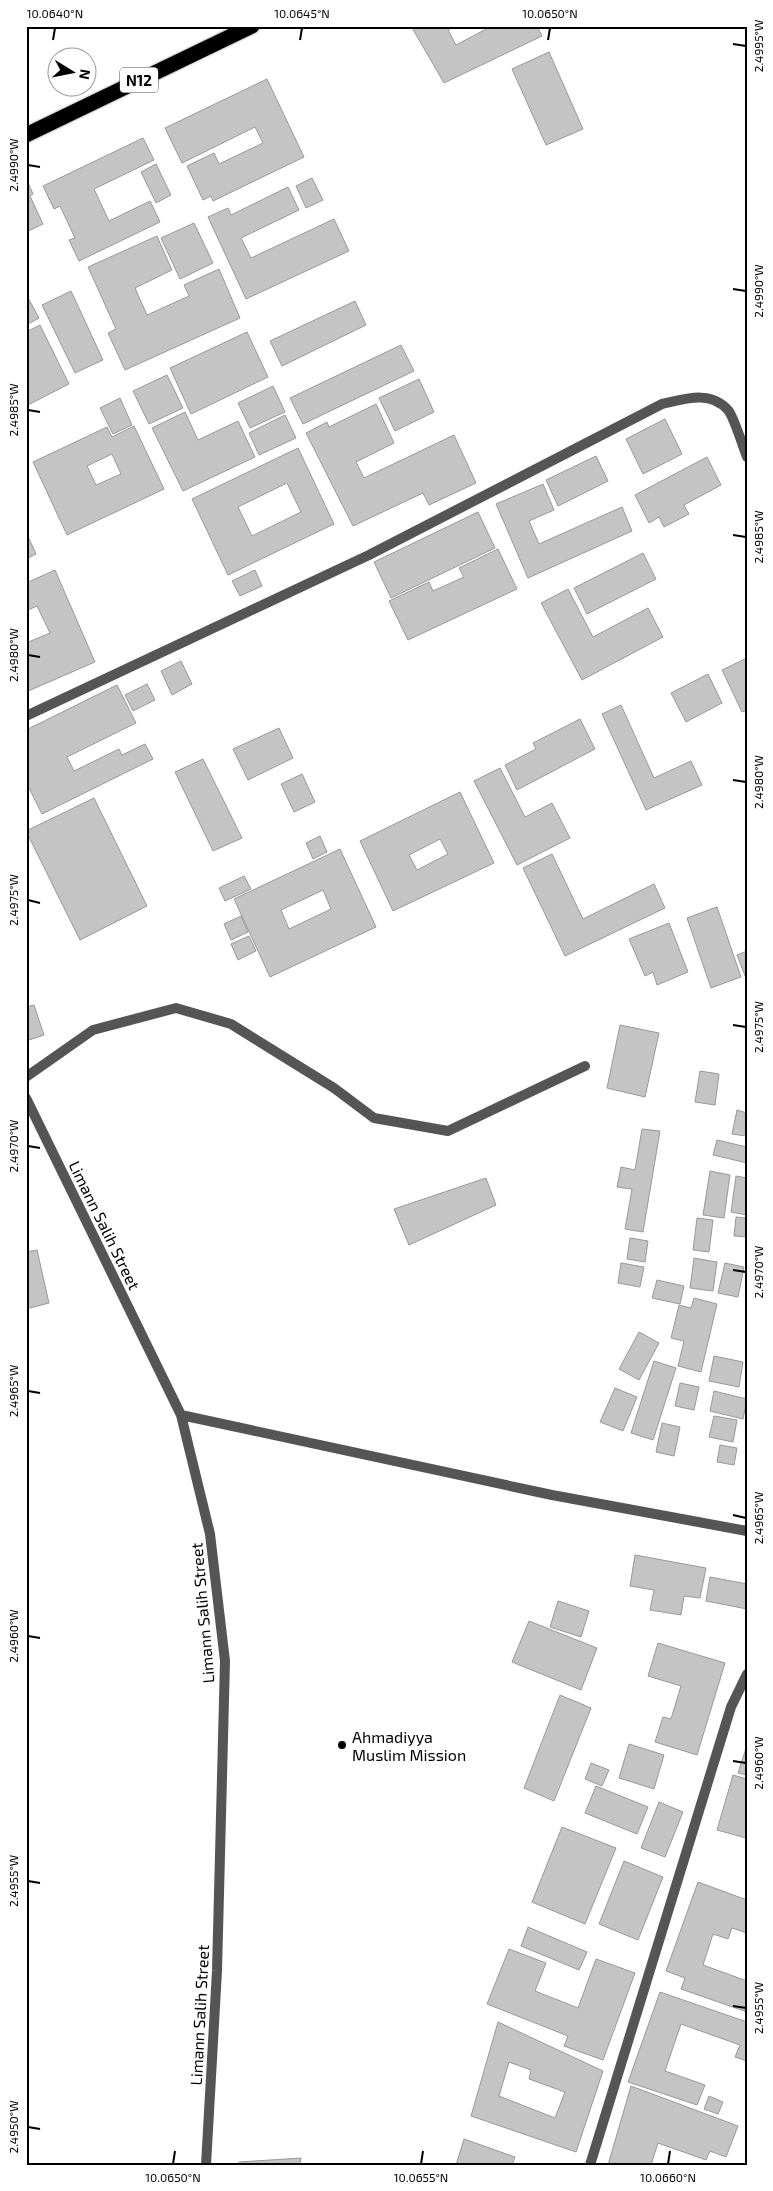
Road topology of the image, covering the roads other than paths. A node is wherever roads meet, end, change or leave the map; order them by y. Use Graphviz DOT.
graph roads {
  1 [pos="252,26"];
  2 [pos="26,135"];
  3 [pos="747,457"];
  4 [pos="26,716"];
  5 [pos="585,1066"];
  6 [pos="26,1077"];
  7 [pos="26,1098"];
  8 [pos="181,1415"];
  9 [pos="747,1530"];
  10 [pos="747,1674"];
  11 [pos="206,2165"];
  12 [pos="590,2165"];
  1 -- 2 [label="highway, N12"];
  3 -- 4 [label="street"];
  5 -- 6 [label="street"];
  7 -- 8 [label="street, Limann Salih Street"];
  8 -- 9 [label="street"];
  8 -- 11 [label="street, Limann Salih Street"];
  10 -- 12 [label="street"];
}
